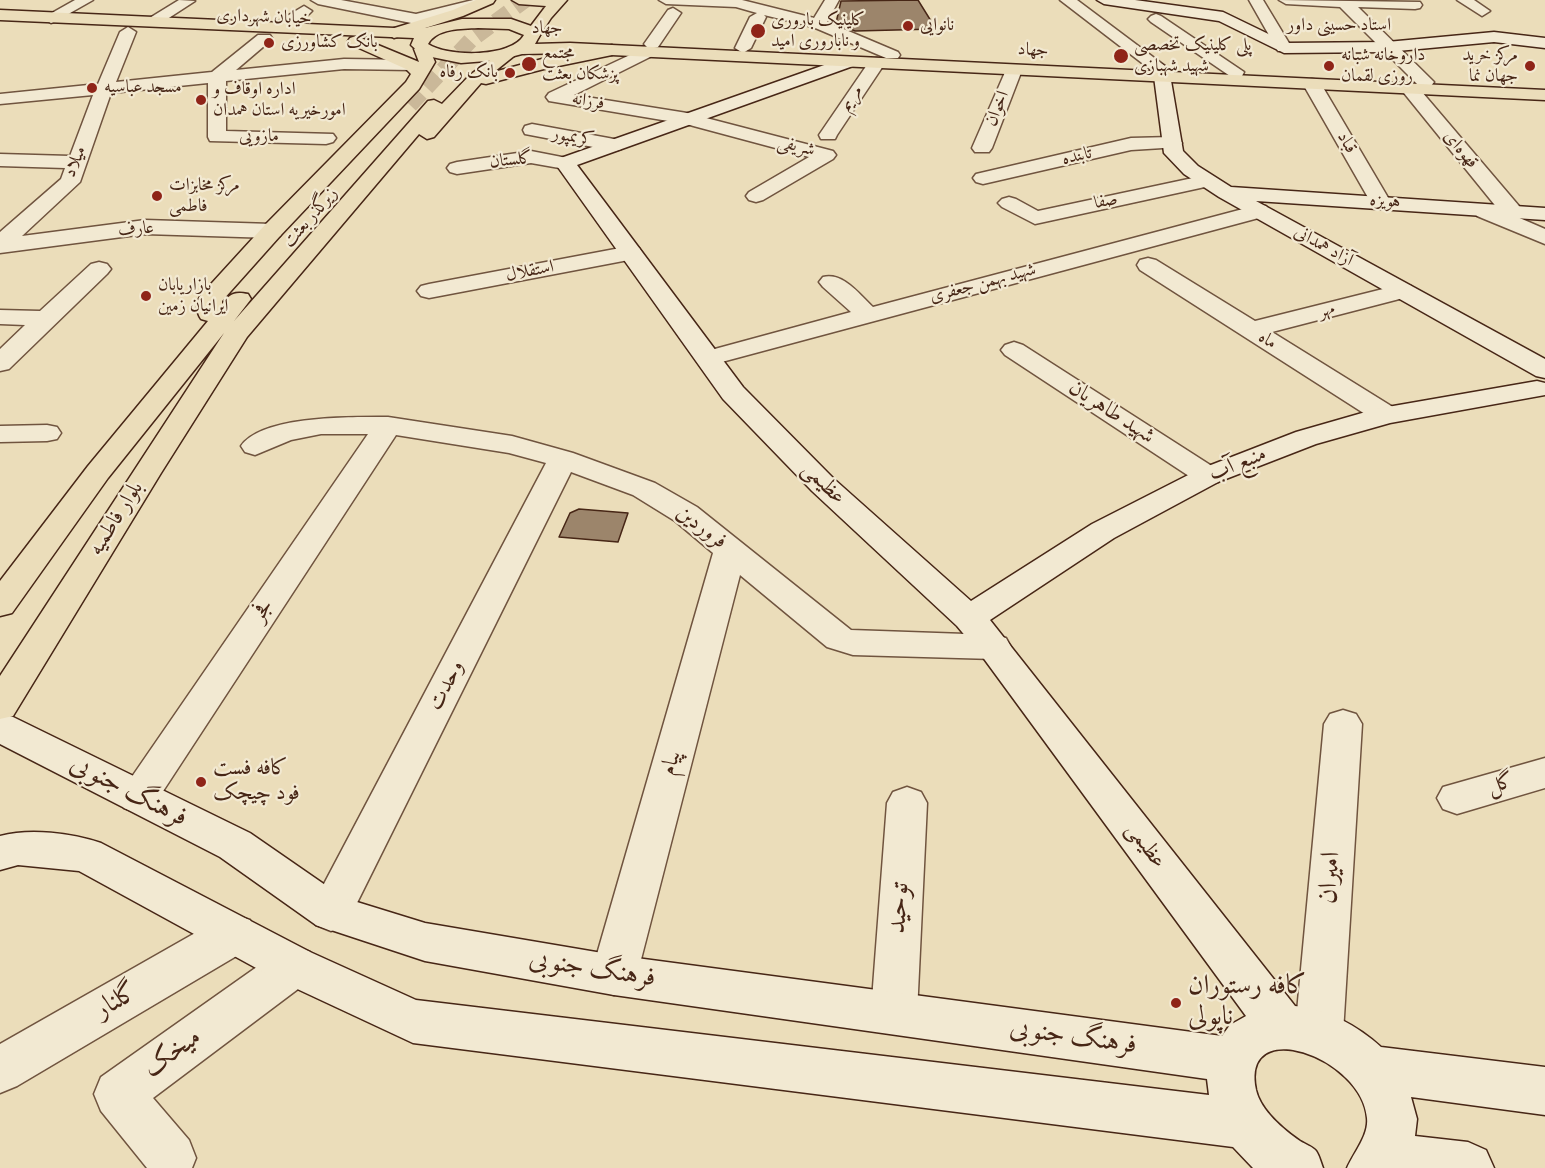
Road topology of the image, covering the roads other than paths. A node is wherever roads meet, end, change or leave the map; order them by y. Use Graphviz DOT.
graph roads {
  1 [pos="86,0"];
  2 [pos="318,0"];
  3 [pos="437,0"];
  4 [pos="505,0"];
  5 [pos="519,0"];
  6 [pos="559,0"];
  7 [pos="832,0"];
  8 [pos="1067,0"];
  9 [pos="1104,0"];
  10 [pos="1256,0"];
  11 [pos="1286,0"];
  12 [pos="1464,0"];
  13 [pos="188,1"];
  14 [pos="484,1"];
  15 [pos="1344,1"];
  16 [pos="348,2"];
  17 [pos="1415,5"];
  18 [pos="669,7"];
  19 [pos="1148,8"];
  20 [pos="304,11"];
  21 [pos="1482,11"];
  22 [pos="390,12"];
  23 [pos="0,15"];
  24 [pos="758,17"];
  25 [pos="51,18"];
  26 [pos="153,22"];
  27 [pos="818,24"];
  28 [pos="0,26"];
  29 [pos="451,26"];
  30 [pos="128,32"];
  31 [pos="271,33"];
  32 [pos="394,33"];
  33 [pos="532,35"];
  34 [pos="361,43"];
  35 [pos="1545,43"];
  36 [pos="1387,46"];
  37 [pos="650,48"];
  38 [pos="743,48"];
  39 [pos="1284,48"];
  40 [pos="515,50"];
  41 [pos="612,51"];
  42 [pos="884,59"];
  43 [pos="847,62"];
  44 [pos="344,64"];
  45 [pos="1014,70"];
  46 [pos="432,72"];
  47 [pos="1236,72"];
  48 [pos="1161,73"];
  49 [pos="217,76"];
  50 [pos="1312,84"];
  51 [pos="1417,85"];
  52 [pos="1545,87"];
  53 [pos="104,89"];
  54 [pos="1545,95"];
  55 [pos="0,99"];
  56 [pos="434,105"];
  57 [pos="687,119"];
  58 [pos="1106,129"];
  59 [pos="532,130"];
  60 [pos="828,135"];
  61 [pos="326,138"];
  62 [pos="1172,143"];
  63 [pos="1131,144"];
  64 [pos="614,145"];
  65 [pos="982,148"];
  66 [pos="0,160"];
  67 [pos="77,162"];
  68 [pos="565,163"];
  69 [pos="456,168"];
  70 [pos="983,178"];
  71 [pos="1216,187"];
  72 [pos="756,196"];
  73 [pos="1380,201"];
  74 [pos="1009,203"];
  75 [pos="1480,209"];
  76 [pos="1258,211"];
  77 [pos="1511,211"];
  78 [pos="1545,214"];
  79 [pos="272,231"];
  80 [pos="1545,237"];
  81 [pos="0,245"];
  82 [pos="631,253"];
  83 [pos="1148,265"];
  84 [pos="955,267"];
  85 [pos="99,269"];
  86 [pos="831,282"];
  87 [pos="977,285"];
  88 [pos="429,291"];
  89 [pos="1403,291"];
  90 [pos="868,315"];
  91 [pos="0,317"];
  92 [pos="46,319"];
  93 [pos="1251,330"];
  94 [pos="224,331"];
  95 [pos="1014,350"];
  96 [pos="709,358"];
  97 [pos="0,363"];
  98 [pos="1543,383"];
  99 [pos="1386,415"];
  100 [pos="388,425"];
  101 [pos="47,433"];
  102 [pos="0,434"];
  103 [pos="255,446"];
  104 [pos="563,459"];
  105 [pos="1208,476"];
  106 [pos="730,550"];
  107 [pos="0,605"];
  108 [pos="969,618"];
  109 [pos="994,647"];
  110 [pos="0,706"];
  111 [pos="1342,724"];
  112 [pos="0,727"];
  113 [pos="1545,772"];
  114 [pos="138,797"];
  115 [pos="1457,798"];
  116 [pos="907,803"];
  117 [pos="0,853"];
  118 [pos="331,912"];
  119 [pos="234,934"];
  120 [pos="294,966"];
  121 [pos="614,975"];
  122 [pos="894,1013"];
  123 [pos="1301,1029"];
  124 [pos="1233,1060"];
  125 [pos="1371,1069"];
  126 [pos="0,1070"];
  127 [pos="1545,1091"];
  128 [pos="1246,1124"];
  129 [pos="171,1158"];
  130 [pos="1379,1163"];
  131 [pos="1296,1168"];
  132 [pos="1468,1168"];
  1 -- 25 [label="street"];
  2 -- 16 [label="street"];
  3 -- 22 [label="street"];
  4 -- 29 [label="main road"];
  5 -- 6 [label="main road"];
  6 -- 33 [label="main road"];
  7 -- 27 [label="street"];
  8 -- 48 [label="street"];
  9 -- 19 [label="street, استاد حسینی داور"];
  10 -- 39 [label="street"];
  11 -- 15 [label="street"];
  12 -- 21 [label="street"];
  13 -- 26 [label="street"];
  14 -- 22 [label="street"];
  14 -- 32 [label="main road"];
  15 -- 17 [label="street"];
  15 -- 36 [label="street, قهوه‌ای"];
  16 -- 22 [label="street"];
  18 -- 27 [label="street"];
  18 -- 37 [label="street"];
  19 -- 39 [label="street, استاد حسینی داور"];
  19 -- 47 [label="street"];
  20 -- 31 [label="street"];
  23 -- 25 [label="main road, خیابان شهرداری"];
  24 -- 38 [label="street"];
  25 -- 26 [label="main road, خیابان شهرداری"];
  26 -- 31 [label="main road, خیابان شهرداری"];
  27 -- 42 [label="street"];
  28 -- 30 [label="main road, خیابان شهرداری"];
  29 -- 33 [label="main road, جهاد"];
  29 -- 46 [label="main road"];
  30 -- 31 [label="main road, خیابان شهرداری"];
  30 -- 53 [label="street, میلاد"];
  31 -- 32 [label="main road, خیابان شهرداری"];
  31 -- 34 [label="main road, خیابان شهرداری"];
  31 -- 49 [label="street"];
  32 -- 46 [label="main road, خیابان شهرداری"];
  33 -- 37 [label="main road, جهاد"];
  33 -- 40 [label="main road"];
  34 -- 44 [label="street"];
  34 -- 46 [label="main road"];
  35 -- 36 [label="street, استاد حسینی داور"];
  36 -- 39 [label="street, استاد حسینی داور"];
  36 -- 51 [label="street, قهوه‌ای"];
  37 -- 38 [label="main road, جهاد"];
  37 -- 41 [label="main road, جهاد"];
  37 -- 43 [label="main road, جهاد"];
  37 -- 57 [label="street, فرزانه"];
  38 -- 42 [label="main road, جهاد"];
  40 -- 41 [label="main road, جهاد"];
  40 -- 46 [label="main road"];
  40 -- 46 [label="main road, جهاد"];
  41 -- 46 [label="main road"];
  42 -- 43 [label="main road, جهاد"];
  42 -- 45 [label="main road, جهاد"];
  42 -- 48 [label="main road, جهاد"];
  42 -- 60 [label="street, مریم"];
  43 -- 57 [label="street"];
  44 -- 46 [label="street"];
  44 -- 49 [label="street"];
  45 -- 48 [label="main road, جهاد"];
  45 -- 65 [label="street, اخوان"];
  46 -- 79 [label="main road"];
  46 -- 94 [label="main road, زیرگذر بعثت"];
  46 -- 94 [label="main road"];
  47 -- 48 [label="main road, جهاد"];
  47 -- 51 [label="main road, جهاد"];
  48 -- 50 [label="main road, جهاد"];
  48 -- 62 [label="street, آزاد همدانی"];
  49 -- 53 [label="street"];
  49 -- 61 [label="street, مازویی"];
  50 -- 51 [label="main road, جهاد"];
  50 -- 73 [label="street, قباد"];
  51 -- 52 [label="main road, جهاد"];
  51 -- 54 [label="main road, جهاد"];
  51 -- 77 [label="street, قهوه‌ای"];
  53 -- 55 [label="street"];
  53 -- 67 [label="street, میلاد"];
  56 -- 94 [label="main road, زیرگذر بعثت"];
  57 -- 64 [label="street"];
  57 -- 72 [label="street, شریفی"];
  58 -- 63 [label="street"];
  59 -- 64 [label="street, کریمپور"];
  62 -- 63 [label="street, تابنده"];
  62 -- 71 [label="street, آزاد همدانی"];
  63 -- 70 [label="street, تابنده"];
  64 -- 68 [label="street"];
  66 -- 67 [label="street"];
  67 -- 81 [label="street, میلاد"];
  68 -- 69 [label="street, گلستان"];
  68 -- 82 [label="street, عظیمی"];
  71 -- 73 [label="street, هویزه"];
  71 -- 74 [label="street, صفا"];
  71 -- 76 [label="street, آزاد همدانی"];
  73 -- 75 [label="street, هویزه"];
  75 -- 77 [label="street, هویزه"];
  75 -- 80 [label="street"];
  76 -- 87 [label="street, شهید بهمن جعفری"];
  76 -- 89 [label="street, آزاد همدانی"];
  77 -- 78 [label="street, هویزه"];
  79 -- 81 [label="street, عارف"];
  79 -- 94 [label="main road"];
  82 -- 88 [label="street, استقلال"];
  82 -- 96 [label="street, عظیمی"];
  83 -- 93 [label="street, ماه"];
  84 -- 87 [label="street"];
  85 -- 92 [label="street"];
  86 -- 90 [label="street"];
  87 -- 90 [label="street, شهید بهمن جعفری"];
  89 -- 93 [label="street, مهر"];
  89 -- 98 [label="street, آزاد همدانی"];
  90 -- 96 [label="street, شهید بهمن جعفری"];
  91 -- 92 [label="street"];
  92 -- 97 [label="street"];
  93 -- 99 [label="street, ماه"];
  94 -- 107 [label="main road, بلوار فاطمیه"];
  94 -- 110 [label="main road, بلوار فاطمیه"];
  95 -- 105 [label="street, شهید طاهریان"];
  96 -- 108 [label="street, عظیمی"];
  98 -- 99 [label="street, منبع آب"];
  99 -- 105 [label="street, منبع آب"];
  100 -- 103 [label="street, فروردین"];
  100 -- 104 [label="street, فروردین"];
  100 -- 114 [label="street, فجر"];
  101 -- 102 [label="street"];
  104 -- 106 [label="street, فروردین"];
  104 -- 118 [label="street, وحدت"];
  105 -- 108 [label="street, منبع آب"];
  106 -- 109 [label="street, فروردین"];
  106 -- 121 [label="street, پیام"];
  108 -- 109 [label="street, عظیمی"];
  109 -- 123 [label="street, عظیمی"];
  111 -- 123 [label="street, امیران"];
  112 -- 114 [label="street, فرهنگ جنوبی"];
  113 -- 115 [label="street, گل"];
  114 -- 118 [label="street, فرهنگ جنوبی"];
  116 -- 122 [label="street, توحید"];
  117 -- 119 [label="street"];
  118 -- 121 [label="street, فرهنگ جنوبی"];
  119 -- 120 [label="street"];
  119 -- 126 [label="street, گلنار"];
  120 -- 128 [label="street"];
  120 -- 129 [label="street, میخک"];
  121 -- 122 [label="street, فرهنگ جنوبی"];
  122 -- 124 [label="street, فرهنگ جنوبی"];
  123 -- 124 [label="street"];
  123 -- 125 [label="street"];
  124 -- 128 [label="street"];
  125 -- 127 [label="street"];
  125 -- 130 [label="street"];
  128 -- 131 [label="street"];
  130 -- 132 [label="street"];
}
